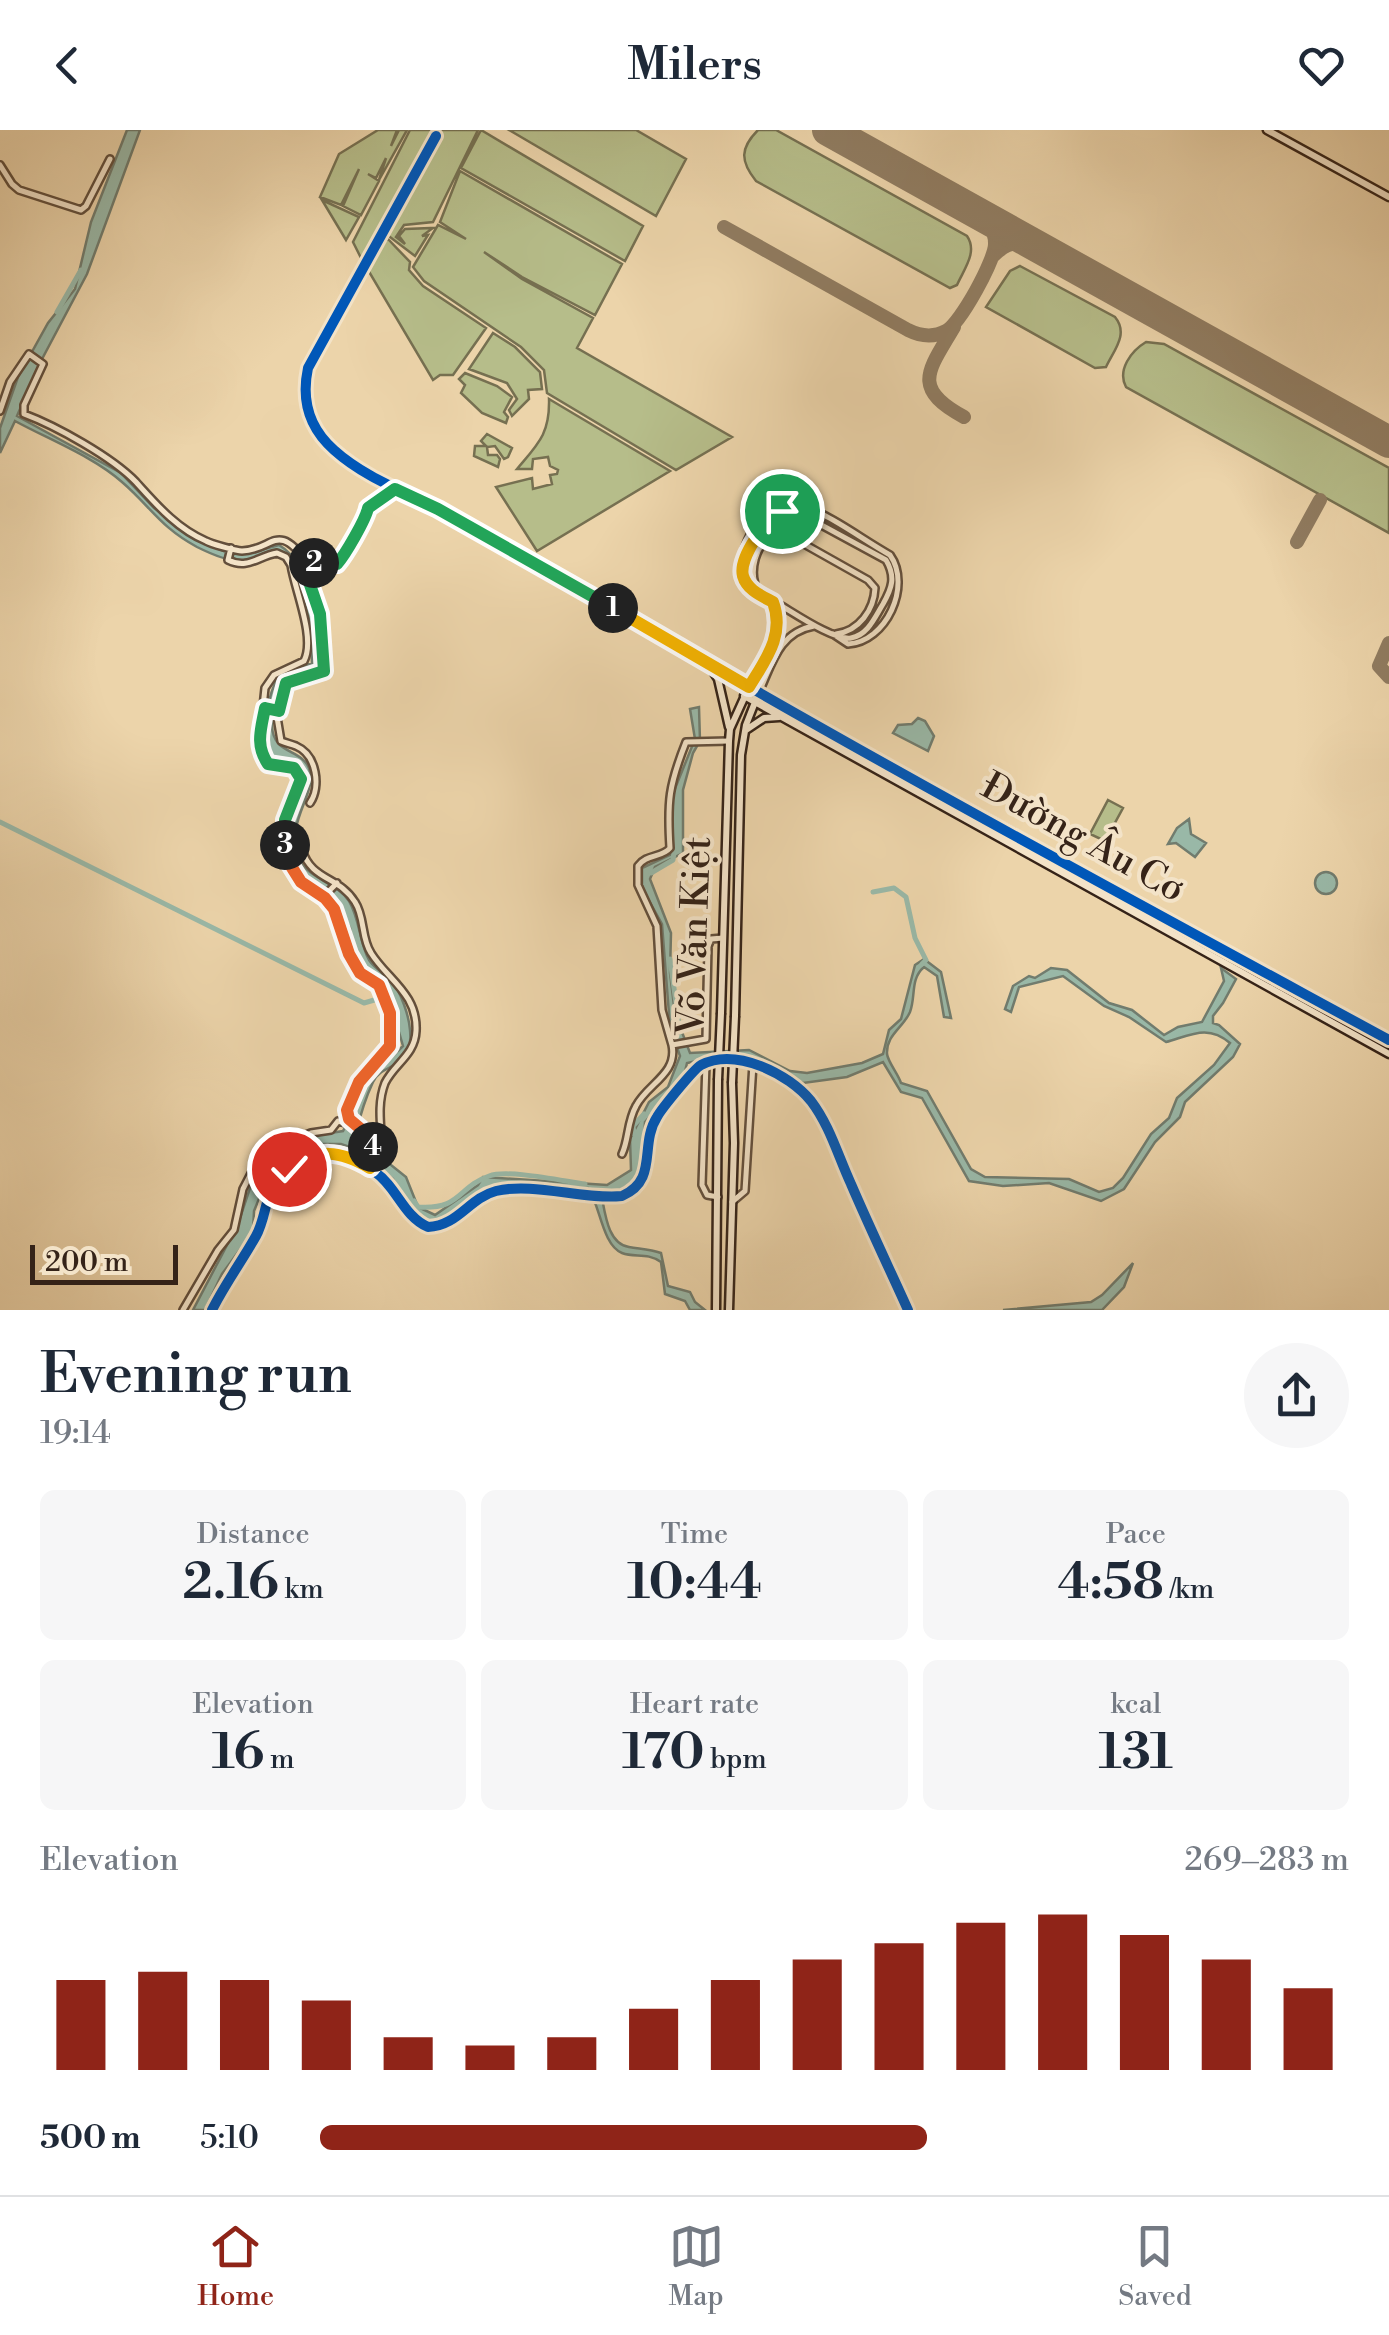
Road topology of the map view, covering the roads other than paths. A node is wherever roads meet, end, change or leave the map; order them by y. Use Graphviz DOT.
graph roads {
  1 [pos="1267,130"];
  2 [pos="436,136"];
  3 [pos="110,159"];
  4 [pos="0,165"];
  5 [pos="1389,197"];
  6 [pos="0,411"];
  7 [pos="395,489"];
  8 [pos="231,549"];
  9 [pos="308,563"];
  10 [pos="760,595"];
  11 [pos="773,602"];
  12 [pos="816,625"];
  13 [pos="833,634"];
  14 [pos="708,664"];
  15 [pos="731,677"];
  16 [pos="749,687"];
  17 [pos="759,692"];
  18 [pos="744,696"];
  19 [pos="755,702"];
  20 [pos="272,710"];
  21 [pos="782,717"];
  22 [pos="730,729"];
  23 [pos="743,736"];
  24 [pos="728,740"];
  25 [pos="846,748"];
  26 [pos="310,803"];
  27 [pos="302,850"];
  28 [pos="335,884"];
  29 [pos="324,895"];
  30 [pos="724,896"];
  31 [pos="738,896"];
  32 [pos="723,938"];
  33 [pos="1306,995"];
  34 [pos="1301,1006"];
  35 [pos="1389,1040"];
  36 [pos="674,1045"];
  37 [pos="1389,1054"];
  38 [pos="706,1063"];
  39 [pos="753,1064"];
  40 [pos="349,1119"];
  41 [pos="382,1154"];
  42 [pos="622,1154"];
  43 [pos="370,1168"];
  44 [pos="718,1197"];
  45 [pos="732,1202"];
  46 [pos="182,1310"];
  47 [pos="212,1310"];
  48 [pos="716,1310"];
  49 [pos="729,1310"];
  50 [pos="908,1310"];
  1 -- 5 [label="street"];
  2 -- 7 [label="street"];
  3 -- 4 [label="street"];
  6 -- 8 [label="street"];
  7 -- 9 [label="street"];
  7 -- 14 [label="street"];
  8 -- 9 [label="street"];
  8 -- 20 [label="street"];
  9 -- 20 [label="street"];
  10 -- 11 [label="street"];
  10 -- 13 [label="street"];
  10 -- 13 [label="street"];
  11 -- 12 [label="street"];
  11 -- 16 [label="street"];
  12 -- 13 [label="street"];
  12 -- 17 [label="street"];
  14 -- 15 [label="street"];
  14 -- 22 [label="street"];
  15 -- 16 [label="street"];
  15 -- 18 [label="street"];
  16 -- 17 [label="street, Đường Âu Cơ"];
  16 -- 18 [label="street, Võ Văn Kiệt"];
  17 -- 19 [label="street, Võ Văn Kiệt"];
  17 -- 25 [label="street, Đường Âu Cơ"];
  18 -- 19 [label="street, Đường Âu Cơ"];
  18 -- 22 [label="street, Võ Văn Kiệt"];
  19 -- 21 [label="street, Đường Âu Cơ"];
  19 -- 23 [label="street, Võ Văn Kiệt"];
  20 -- 26 [label="street"];
  20 -- 29 [label="street"];
  21 -- 23 [label="street"];
  21 -- 25 [label="street, Đường Âu Cơ"];
  22 -- 24 [label="street, Võ Văn Kiệt"];
  23 -- 31 [label="street, Võ Văn Kiệt"];
  24 -- 30 [label="street, Võ Văn Kiệt"];
  24 -- 36 [label="street"];
  25 -- 33 [label="street, Đường Âu Cơ"];
  25 -- 34 [label="street, Đường Âu Cơ"];
  27 -- 28 [label="street"];
  28 -- 29 [label="street"];
  28 -- 41 [label="street"];
  29 -- 40 [label="street"];
  30 -- 31 [label="street"];
  30 -- 32 [label="street, Võ Văn Kiệt"];
  31 -- 45 [label="street, Võ Văn Kiệt, bridge"];
  32 -- 36 [label="street"];
  32 -- 44 [label="street, Võ Văn Kiệt, bridge"];
  33 -- 34 [label="street"];
  33 -- 35 [label="street, Đường Âu Cơ"];
  34 -- 37 [label="street, Đường Âu Cơ"];
  36 -- 42 [label="street"];
  38 -- 39 [label="street"];
  38 -- 43 [label="street"];
  38 -- 44 [label="street"];
  39 -- 45 [label="street"];
  39 -- 50 [label="street"];
  40 -- 41 [label="street"];
  40 -- 46 [label="street"];
  41 -- 43 [label="street"];
  43 -- 47 [label="street"];
  44 -- 48 [label="street, Võ Văn Kiệt"];
  45 -- 49 [label="street, Võ Văn Kiệt"];
}
